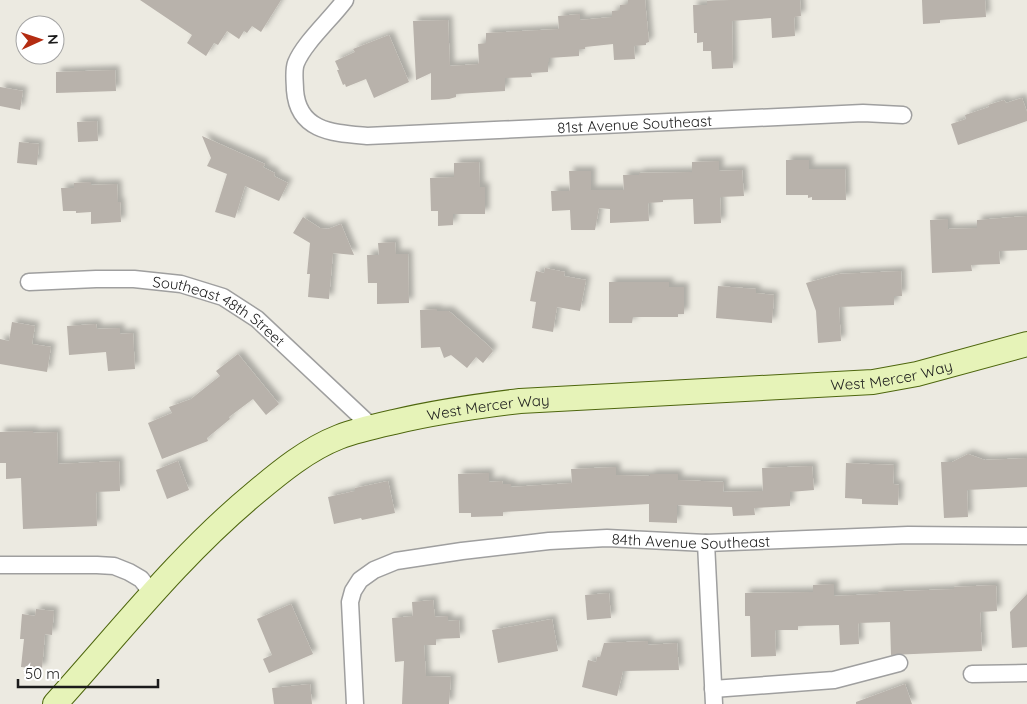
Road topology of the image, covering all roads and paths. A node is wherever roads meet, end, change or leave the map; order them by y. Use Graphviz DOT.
graph roads {
  1 [pos="345,0"];
  2 [pos="903,115"];
  3 [pos="29,282"];
  4 [pos="1027,344"];
  5 [pos="372,427"];
  6 [pos="1027,536"];
  7 [pos="706,543"];
  8 [pos="0,565"];
  9 [pos="152,593"];
  10 [pos="899,663"];
  11 [pos="1027,673"];
  12 [pos="972,674"];
  13 [pos="714,696"];
  14 [pos="55,704"];
  15 [pos="355,704"];
  1 -- 2 [label="street, 81st Avenue Southeast"];
  3 -- 5 [label="street, Southeast 48th Street"];
  4 -- 5 [label="street, West Mercer Way"];
  5 -- 9 [label="street, West Mercer Way"];
  6 -- 7 [label="street, 84th Avenue Southeast"];
  7 -- 13 [label="street"];
  7 -- 15 [label="street, 84th Avenue Southeast"];
  8 -- 9 [label="street"];
  9 -- 14 [label="street, West Mercer Way"];
  10 -- 13 [label="street"];
  11 -- 12 [label="street"];
}
